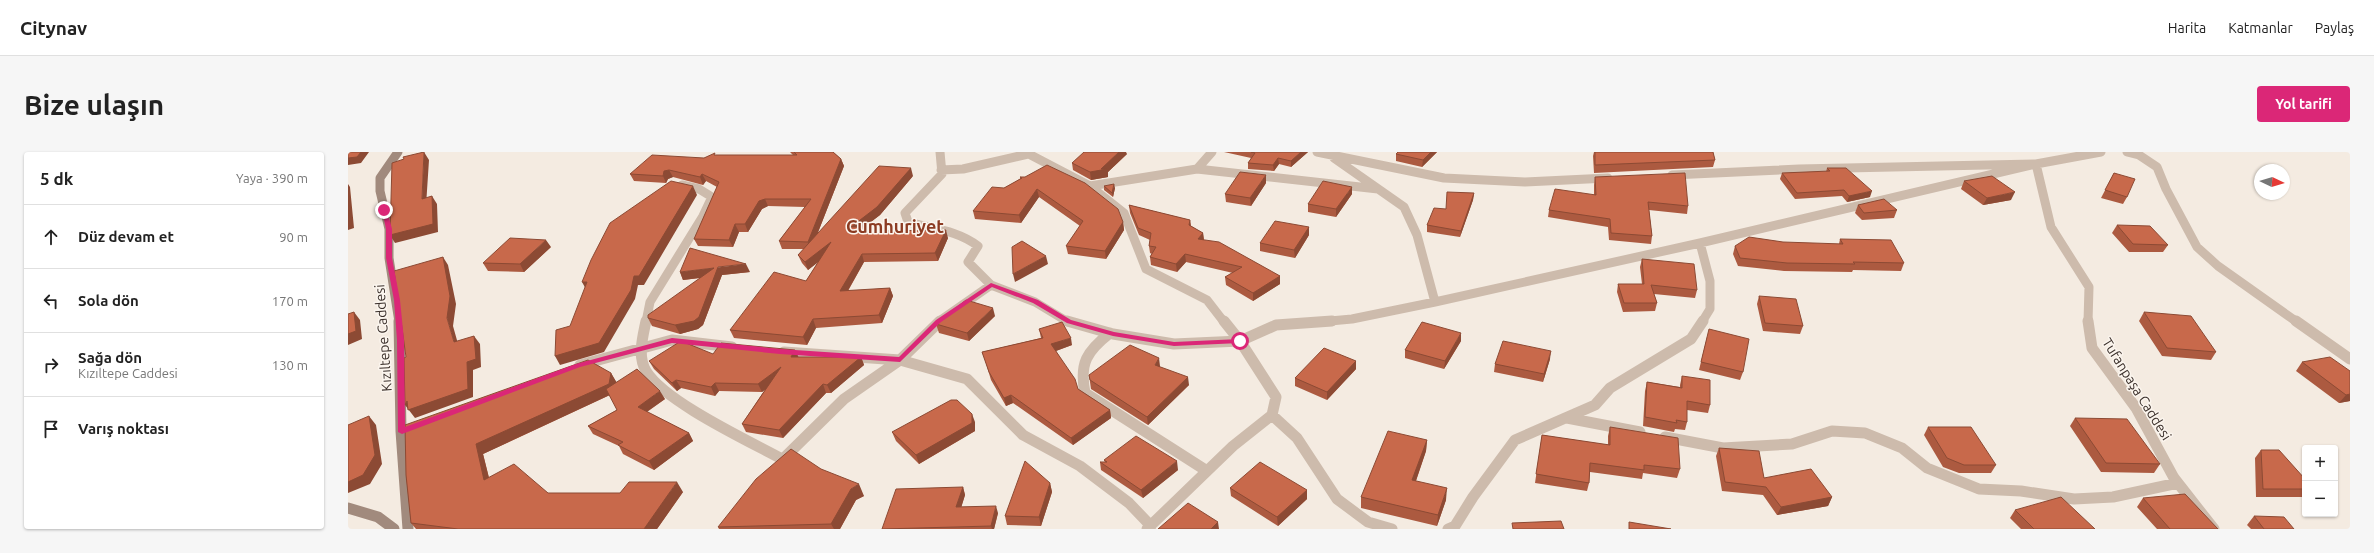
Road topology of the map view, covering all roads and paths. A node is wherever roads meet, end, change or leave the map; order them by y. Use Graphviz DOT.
graph roads {
  1 [pos="398,152"];
  2 [pos="940,152"];
  3 [pos="1212,152"];
  4 [pos="1317,152"];
  5 [pos="2101,152"];
  6 [pos="2127,152"];
  7 [pos="1026,153"];
  8 [pos="1333,154"];
  9 [pos="2036,164"];
  10 [pos="1197,169"];
  11 [pos="941,170"];
  12 [pos="1666,176"];
  13 [pos="1619,178"];
  14 [pos="672,183"];
  15 [pos="1090,186"];
  16 [pos="1378,189"];
  17 [pos="1700,244"];
  18 [pos="991,285"];
  19 [pos="1435,302"];
  20 [pos="1110,333"];
  21 [pos="1240,341"];
  22 [pos="742,348"];
  23 [pos="641,349"];
  24 [pos="773,351"];
  25 [pos="2350,359"];
  26 [pos="900,360"];
  27 [pos="571,368"];
  28 [pos="1272,415"];
  29 [pos="1567,418"];
  30 [pos="782,459"];
  31 [pos="772,470"];
  32 [pos="1207,471"];
  33 [pos="2178,483"];
  34 [pos="348,508"];
  35 [pos="1149,527"];
  36 [pos="394,529"];
  37 [pos="408,529"];
  38 [pos="1392,529"];
  39 [pos="1448,529"];
  40 [pos="2214,529"];
  1 -- 37 [label="street, Kızıltepe Caddesi"];
  2 -- 11 [label="street"];
  3 -- 10 [label="street"];
  4 -- 8 [label="street"];
  5 -- 9 [label="street"];
  6 -- 25 [label="street"];
  7 -- 11 [label="street"];
  7 -- 15 [label="street"];
  8 -- 13 [label="street"];
  8 -- 16 [label="street"];
  9 -- 12 [label="street"];
  9 -- 17 [label="street"];
  9 -- 33 [label="street, Tufanpaşa Caddesi"];
  10 -- 15 [label="street"];
  10 -- 16 [label="street"];
  11 -- 18 [label="street"];
  14 -- 23 [label="street"];
  15 -- 21 [label="street"];
  16 -- 19 [label="street"];
  17 -- 19 [label="street"];
  17 -- 29 [label="street"];
  18 -- 20 [label="street"];
  18 -- 26 [label="street"];
  19 -- 21 [label="street"];
  20 -- 21 [label="street"];
  20 -- 32 [label="street"];
  21 -- 28 [label="street"];
  22 -- 23 [label="street"];
  23 -- 27 [label="street"];
  23 -- 30 [label="street"];
  24 -- 26 [label="street"];
  26 -- 30 [label="street"];
  26 -- 35 [label="street"];
  28 -- 32 [label="street"];
  28 -- 38 [label="street"];
  29 -- 33 [label="street"];
  29 -- 39 [label="street"];
  30 -- 31 [label="street"];
  32 -- 35 [label="street"];
  33 -- 40 [label="street, Tufanpaşa Caddesi"];
  34 -- 36 [label="street"];
}
